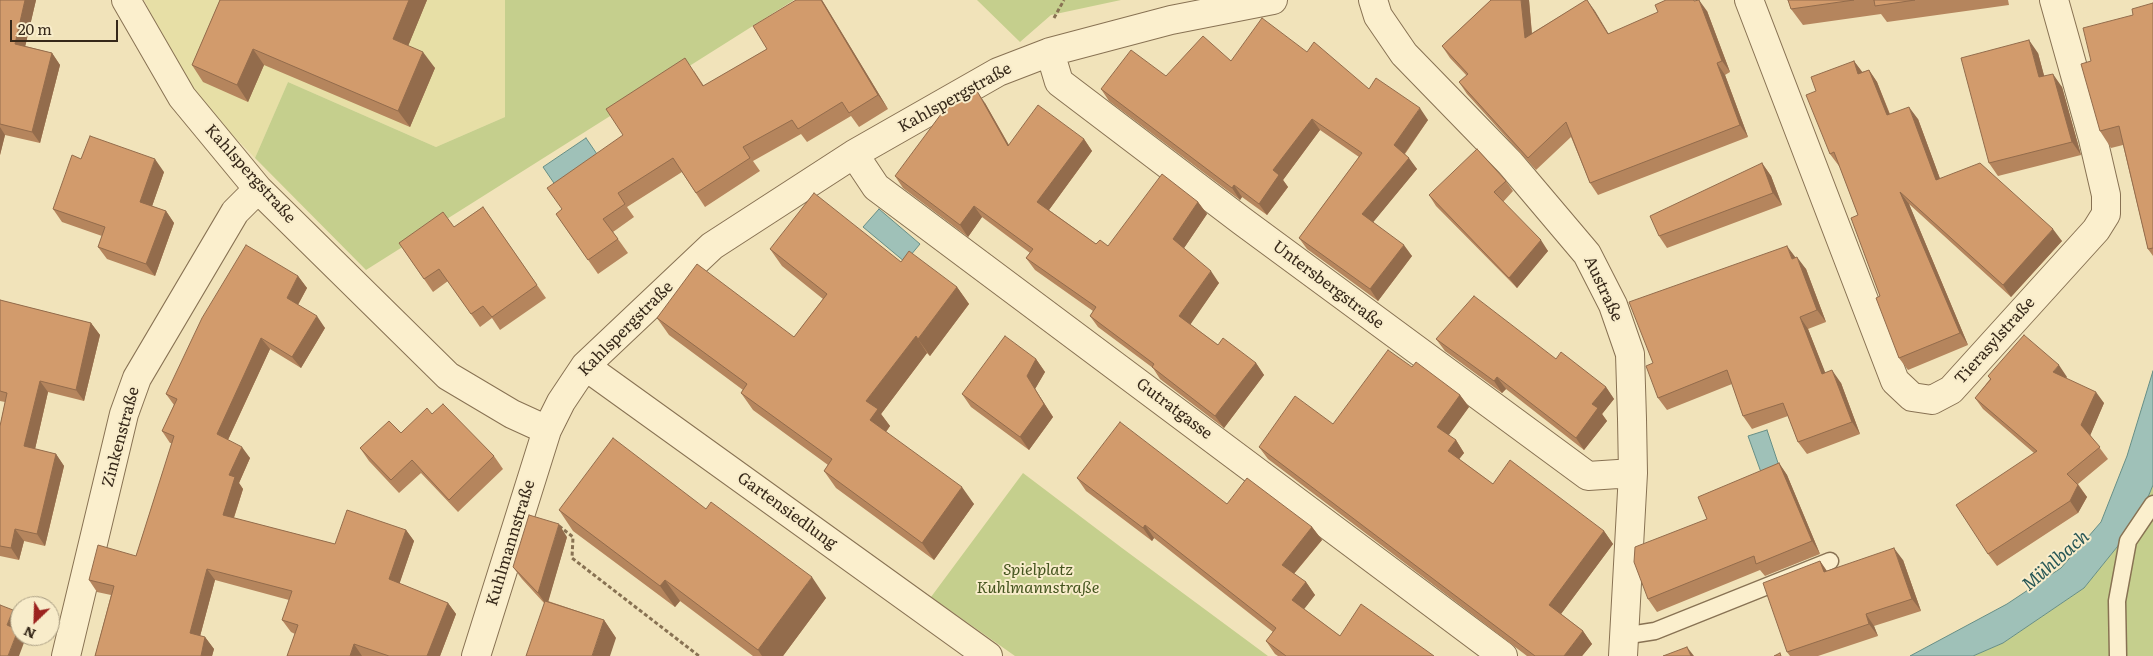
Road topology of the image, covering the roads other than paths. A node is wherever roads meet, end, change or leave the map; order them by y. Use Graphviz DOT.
graph roads {
  1 [pos="126,0"];
  2 [pos="1273,0"];
  3 [pos="1373,0"];
  4 [pos="1748,0"];
  5 [pos="2054,0"];
  6 [pos="1050,52"];
  7 [pos="854,154"];
  8 [pos="258,189"];
  9 [pos="585,366"];
  10 [pos="547,430"];
  11 [pos="1633,473"];
  12 [pos="2153,504"];
  13 [pos="1830,561"];
  14 [pos="1623,646"];
  15 [pos="66,656"];
  16 [pos="476,656"];
  17 [pos="988,656"];
  18 [pos="1503,656"];
  19 [pos="2118,656"];
  1 -- 8 [label="street, Kahlspergstraße"];
  2 -- 6 [label="street, Kahlspergstraße"];
  3 -- 11 [label="street, Austraße"];
  4 -- 5 [label="street, Tierasylstraße"];
  6 -- 7 [label="street, Kahlspergstraße"];
  6 -- 11 [label="street, Untersbergstraße"];
  7 -- 9 [label="street, Kahlspergstraße"];
  7 -- 18 [label="street, Gutratgasse"];
  8 -- 10 [label="street, Kahlspergstraße"];
  8 -- 15 [label="street, Zinkenstraße"];
  9 -- 10 [label="street, Kahlspergstraße"];
  9 -- 17 [label="street, Gartensiedlung"];
  10 -- 16 [label="street, Kuhlmannstraße"];
  11 -- 14 [label="street, Austraße"];
  12 -- 19 [label="lane"];
  13 -- 14 [label="lane"];
}
